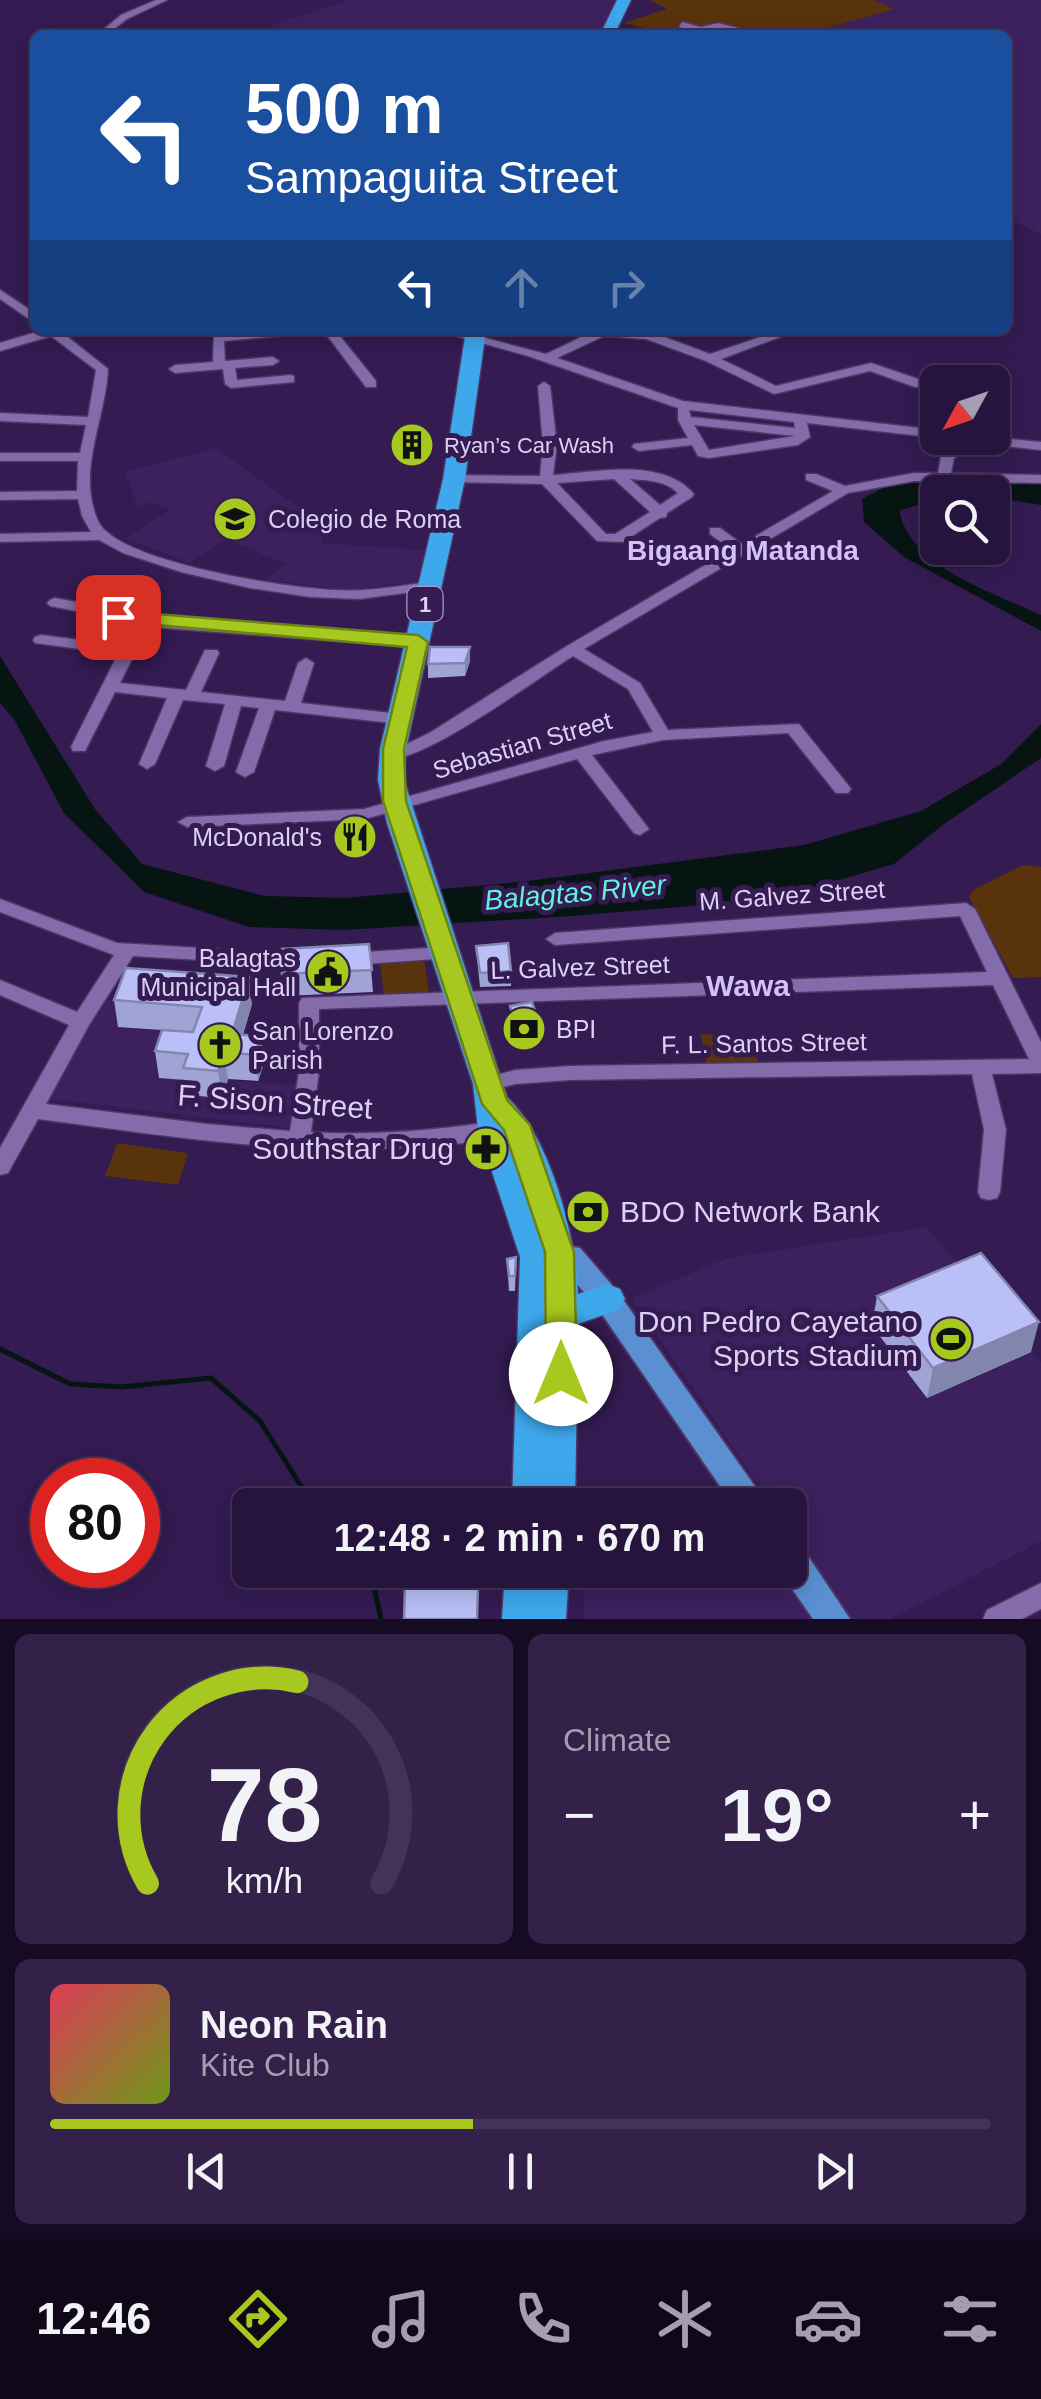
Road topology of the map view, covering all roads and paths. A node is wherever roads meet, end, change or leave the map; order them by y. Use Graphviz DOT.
graph roads {
  1 [pos="163,0"];
  2 [pos="624,0"];
  3 [pos="682,26"];
  4 [pos="107,30"];
  5 [pos="609,30"];
  6 [pos="706,30"];
  7 [pos="0,294"];
  8 [pos="30,315"];
  9 [pos="37,335"];
  10 [pos="58,335"];
  11 [pos="244,335"];
  12 [pos="333,335"];
  13 [pos="475,335"];
  14 [pos="478,335"];
  15 [pos="596,335"];
  16 [pos="632,335"];
  17 [pos="669,335"];
  18 [pos="778,335"];
  19 [pos="663,338"];
  20 [pos="0,347"];
  21 [pos="546,358"];
  22 [pos="710,358"];
  23 [pos="273,361"];
  24 [pos="224,366"];
  25 [pos="175,369"];
  26 [pos="290,379"];
  27 [pos="371,384"];
  28 [pos="920,384"];
  29 [pos="544,386"];
  30 [pos="774,390"];
  31 [pos="746,394"];
  32 [pos="681,404"];
  33 [pos="0,418"];
  34 [pos="685,420"];
  35 [pos="94,421"];
  36 [pos="800,426"];
  37 [pos="920,433"];
  38 [pos="696,441"];
  39 [pos="1010,443"];
  40 [pos="1041,446"];
  41 [pos="639,447"];
  42 [pos="950,455"];
  43 [pos="0,457"];
  44 [pos="86,457"];
  45 [pos="616,474"];
  46 [pos="944,475"];
  47 [pos="920,476"];
  48 [pos="811,477"];
  49 [pos="1010,477"];
  50 [pos="1041,478"];
  51 [pos="454,479"];
  52 [pos="546,480"];
  53 [pos="844,490"];
  54 [pos="84,495"];
  55 [pos="0,496"];
  56 [pos="660,514"];
  57 [pos="715,531"];
  58 [pos="102,536"];
  59 [pos="0,538"];
  60 [pos="742,551"];
  61 [pos="428,586"];
  62 [pos="55,604"];
  63 [pos="41,640"];
  64 [pos="418,642"];
  65 [pos="573,649"];
  66 [pos="211,653"];
  67 [pos="306,663"];
  68 [pos="112,687"];
  69 [pos="184,695"];
  70 [pos="235,700"];
  71 [pos="268,703"];
  72 [pos="292,706"];
  73 [pos="400,719"];
  74 [pos="663,735"];
  75 [pos="80,747"];
  76 [pos="582,754"];
  77 [pos="393,755"];
  78 [pos="146,764"];
  79 [pos="216,766"];
  80 [pos="245,772"];
  81 [pos="842,789"];
  82 [pos="396,808"];
  83 [pos="187,822"];
  84 [pos="640,828"];
  85 [pos="0,905"];
  86 [pos="556,939"];
  87 [pos="443,948"];
  88 [pos="127,952"];
  89 [pos="1002,978"];
  90 [pos="0,987"];
  91 [pos="460,998"];
  92 [pos="81,1022"];
  93 [pos="1041,1065"];
  94 [pos="980,1067"];
  95 [pos="31,1110"];
  96 [pos="499,1111"];
  97 [pos="298,1140"];
  98 [pos="0,1167"];
  99 [pos="989,1192"];
  100 [pos="548,1254"];
  101 [pos="607,1299"];
  102 [pos="561,1315"];
  103 [pos="533,1488"];
  104 [pos="556,1488"];
  105 [pos="740,1488"];
  106 [pos="807,1582"];
  107 [pos="525,1588"];
  108 [pos="548,1588"];
  109 [pos="1041,1595"];
  110 [pos="998,1618"];
  111 [pos="523,1619"];
  112 [pos="545,1619"];
  113 [pos="834,1619"];
  1 -- 4 [label="street"];
  2 -- 5 [label="highway"];
  3 -- 6 [label="street"];
  7 -- 8 [label="street"];
  9 -- 20 [label="street"];
  10 -- 35 [label="street"];
  11 -- 24 [label="street"];
  12 -- 27 [label="street"];
  13 -- 51 [label="highway, 1"];
  14 -- 21 [label="street"];
  15 -- 21 [label="street"];
  16 -- 19 [label="street"];
  17 -- 19 [label="street"];
  18 -- 22 [label="street"];
  19 -- 22 [label="street"];
  21 -- 32 [label="street"];
  22 -- 30 [label="street"];
  23 -- 24 [label="street"];
  24 -- 25 [label="street"];
  24 -- 26 [label="street"];
  28 -- 30 [label="street"];
  29 -- 52 [label="street"];
  30 -- 31 [label="street"];
  32 -- 34 [label="street"];
  32 -- 36 [label="street"];
  33 -- 35 [label="street"];
  34 -- 36 [label="street"];
  34 -- 38 [label="street"];
  35 -- 44 [label="street"];
  36 -- 37 [label="street"];
  36 -- 38 [label="street"];
  38 -- 41 [label="street"];
  39 -- 40 [label="street"];
  42 -- 46 [label="street"];
  43 -- 44 [label="street"];
  44 -- 54 [label="street"];
  45 -- 52 [label="street"];
  45 -- 56 [label="street"];
  45 -- 56 [label="street"];
  47 -- 53 [label="street"];
  48 -- 53 [label="street"];
  49 -- 50 [label="street"];
  51 -- 52 [label="street"];
  51 -- 61 [label="highway, 1"];
  52 -- 56 [label="street"];
  53 -- 60 [label="street"];
  54 -- 55 [label="street"];
  54 -- 58 [label="street"];
  57 -- 60 [label="street"];
  58 -- 59 [label="street"];
  58 -- 61 [label="street"];
  60 -- 65 [label="street"];
  61 -- 64 [label="highway, 1"];
  62 -- 64 [label="street"];
  63 -- 68 [label="street"];
  64 -- 73 [label="highway, 1"];
  65 -- 74 [label="street"];
  65 -- 77 [label="street"];
  66 -- 69 [label="street"];
  67 -- 72 [label="street"];
  68 -- 69 [label="street"];
  68 -- 75 [label="street"];
  69 -- 70 [label="street"];
  69 -- 78 [label="street"];
  70 -- 71 [label="street"];
  70 -- 79 [label="street"];
  71 -- 72 [label="street"];
  71 -- 80 [label="street"];
  72 -- 73 [label="street"];
  73 -- 77 [label="highway, 1"];
  74 -- 76 [label="street, Sebastian Street"];
  74 -- 81 [label="street, Sebastian Street"];
  76 -- 82 [label="street, Sebastian Street"];
  76 -- 84 [label="street"];
  77 -- 82 [label="highway, 1"];
  82 -- 83 [label="street, Sebastian Street"];
  82 -- 87 [label="highway, 1"];
  85 -- 88 [label="street"];
  86 -- 89 [label="street, M. Galvez Street"];
  87 -- 88 [label="street"];
  87 -- 91 [label="highway, 1"];
  88 -- 92 [label="street"];
  89 -- 91 [label="street, L. Galvez Street"];
  89 -- 93 [label="street"];
  90 -- 92 [label="street"];
  91 -- 96 [label="highway, 1"];
  91 -- 97 [label="street, L. Galvez Street"];
  92 -- 95 [label="street"];
  93 -- 94 [label="street, F. L. Santos Street"];
  94 -- 96 [label="street, F. L. Santos Street"];
  94 -- 99 [label="street"];
  95 -- 97 [label="street, F. Sison Street"];
  95 -- 98 [label="street"];
  96 -- 97 [label="street, F. Sison Street"];
  96 -- 100 [label="highway, 1"];
  100 -- 101 [label="main road"];
  100 -- 102 [label="highway, 1"];
  100 -- 103 [label="highway, 1"];
  101 -- 102 [label="highway"];
  101 -- 105 [label="main road"];
  102 -- 104 [label="highway, 1"];
  106 -- 113 [label="main road"];
  107 -- 111 [label="highway"];
  108 -- 112 [label="highway"];
  109 -- 110 [label="street"];
}
